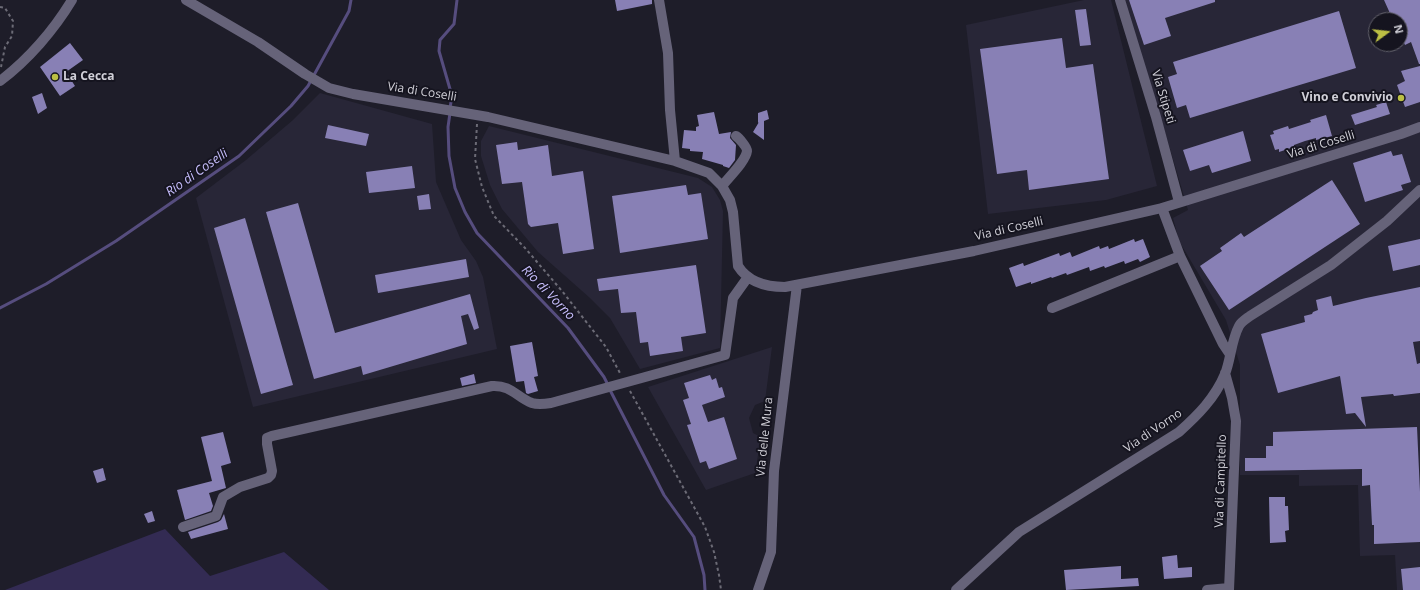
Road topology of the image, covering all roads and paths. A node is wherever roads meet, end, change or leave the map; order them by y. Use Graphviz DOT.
graph roads {
  1 [pos="72,0"];
  2 [pos="186,0"];
  3 [pos="659,0"];
  4 [pos="1120,0"];
  5 [pos="0,7"];
  6 [pos="1,68"];
  7 [pos="0,81"];
  8 [pos="477,114"];
  9 [pos="1420,127"];
  10 [pos="1401,134"];
  11 [pos="736,136"];
  12 [pos="1420,136"];
  13 [pos="675,161"];
  14 [pos="722,186"];
  15 [pos="1420,190"];
  16 [pos="1179,202"];
  17 [pos="1162,208"];
  18 [pos="1180,256"];
  19 [pos="748,277"];
  20 [pos="797,285"];
  21 [pos="1052,308"];
  22 [pos="1230,353"];
  23 [pos="1225,373"];
  24 [pos="621,384"];
  25 [pos="183,527"];
  26 [pos="1229,589"];
  27 [pos="721,590"];
  28 [pos="758,590"];
  29 [pos="956,590"];
  30 [pos="1207,590"];
  1 -- 7 [label="street"];
  2 -- 8 [label="street, Via di Coselli"];
  3 -- 13 [label="street"];
  4 -- 16 [label="street, Via Stipeti"];
  5 -- 6 [label="path"];
  8 -- 13 [label="street, Via di Coselli"];
  8 -- 24 [label="path"];
  9 -- 10 [label="street, Via di Coselli"];
  10 -- 12 [label="street"];
  10 -- 16 [label="street, Via di Coselli"];
  11 -- 14 [label="street"];
  13 -- 14 [label="street, Via di Coselli"];
  14 -- 19 [label="street, Via di Coselli"];
  15 -- 22 [label="street, Via di Vorno"];
  16 -- 17 [label="street, Via di Coselli"];
  17 -- 18 [label="street"];
  17 -- 20 [label="street, Via di Coselli"];
  18 -- 21 [label="street"];
  18 -- 22 [label="street"];
  19 -- 20 [label="street, Via di Coselli"];
  19 -- 24 [label="street"];
  20 -- 28 [label="street, Via delle Mura"];
  22 -- 23 [label="street, Via di Vorno"];
  23 -- 26 [label="street, Via di Campitello"];
  23 -- 29 [label="street, Via di Vorno"];
  24 -- 25 [label="street"];
  24 -- 27 [label="path"];
  26 -- 30 [label="street"];
}
